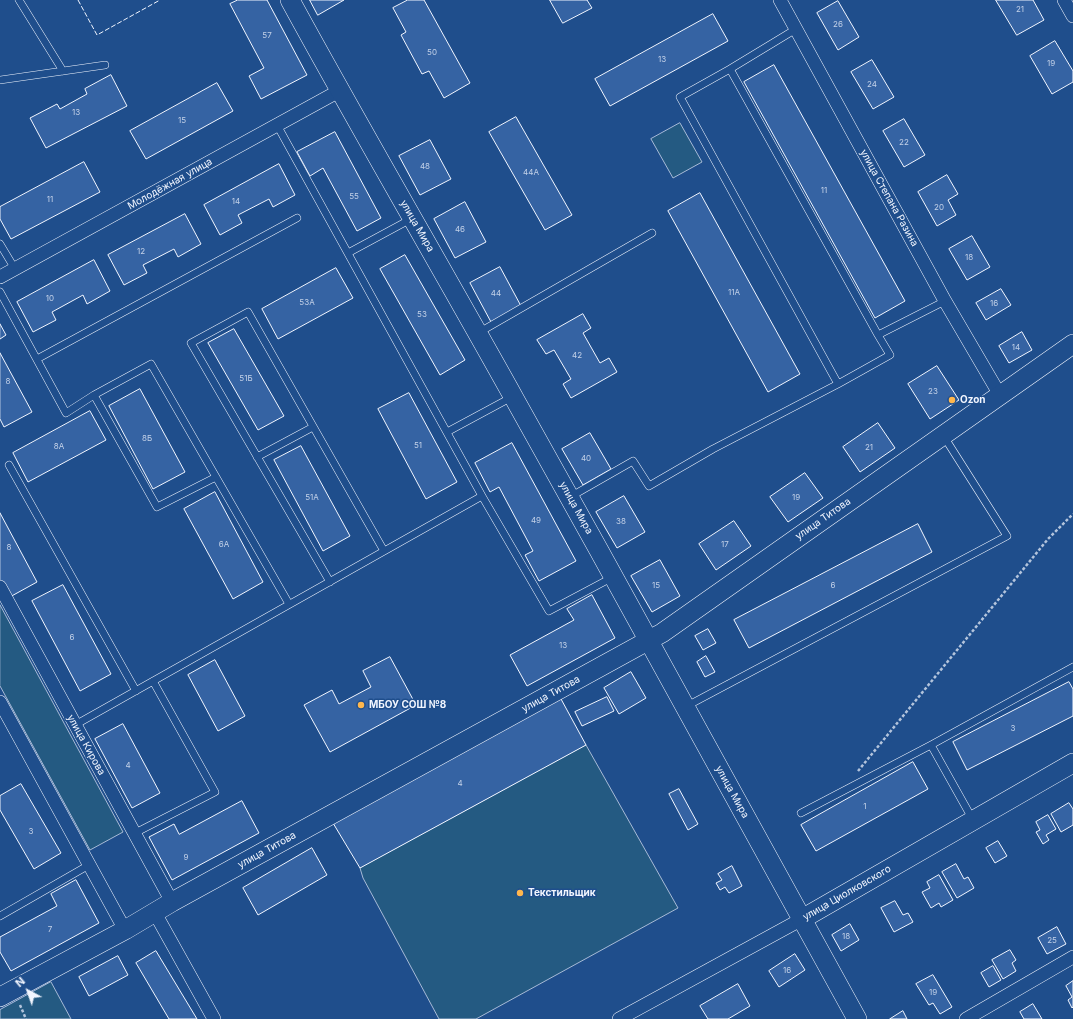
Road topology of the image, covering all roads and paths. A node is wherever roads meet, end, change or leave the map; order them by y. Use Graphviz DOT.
graph roads {
  1 [pos="19,0"];
  2 [pos="290,0"];
  3 [pos="780,0"];
  4 [pos="1064,0"];
  5 [pos="1073,16"];
  6 [pos="796,29"];
  7 [pos="105,65"];
  8 [pos="730,69"];
  9 [pos="63,71"];
  10 [pos="0,80"];
  11 [pos="339,91"];
  12 [pos="277,125"];
  13 [pos="297,218"];
  14 [pos="413,218"];
  15 [pos="652,233"];
  16 [pos="0,244"];
  17 [pos="348,253"];
  18 [pos="15,269"];
  19 [pos="0,277"];
  20 [pos="0,292"];
  21 [pos="945,300"];
  22 [pos="478,333"];
  23 [pos="878,335"];
  24 [pos="1073,344"];
  25 [pos="37,359"];
  26 [pos="838,384"];
  27 [pos="94,395"];
  28 [pos="1000,395"];
  29 [pos="513,396"];
  30 [pos="313,427"];
  31 [pos="447,432"];
  32 [pos="943,435"];
  33 [pos="257,457"];
  34 [pos="9,465"];
  35 [pos="216,477"];
  36 [pos="482,496"];
  37 [pos="570,497"];
  38 [pos="1073,514"];
  39 [pos="384,552"];
  40 [pos="614,576"];
  41 [pos="330,582"];
  42 [pos="0,587"];
  43 [pos="289,604"];
  44 [pos="649,641"];
  45 [pos="1073,667"];
  46 [pos="153,681"];
  47 [pos="136,691"];
  48 [pos="0,702"];
  49 [pos="685,707"];
  50 [pos="76,725"];
  51 [pos="931,745"];
  52 [pos="1073,763"];
  53 [pos="840,793"];
  54 [pos="801,813"];
  55 [pos="973,821"];
  56 [pos="135,833"];
  57 [pos="89,865"];
  58 [pos="172,902"];
  59 [pos="155,913"];
  60 [pos="0,916"];
  61 [pos="802,919"];
  62 [pos="125,930"];
  63 [pos="1073,957"];
  64 [pos="0,997"];
  65 [pos="214,1019"];
  66 [pos="620,1019"];
  67 [pos="857,1019"];
  68 [pos="966,1019"];
  1 -- 9 [label="lane"];
  2 -- 11 [label="street, улица Мира"];
  3 -- 6 [label="street, улица Степана Разина"];
  4 -- 5 [label="street"];
  6 -- 8 [label="lane"];
  6 -- 21 [label="street, улица Степана Разина"];
  7 -- 9 [label="lane"];
  8 -- 23 [label="lane"];
  8 -- 26 [label="lane"];
  9 -- 10 [label="lane"];
  11 -- 12 [label="street, Молодёжная улица"];
  11 -- 14 [label="street, улица Мира"];
  12 -- 17 [label="lane"];
  12 -- 18 [label="street, Молодёжная улица"];
  13 -- 25 [label="lane"];
  14 -- 17 [label="lane"];
  14 -- 22 [label="street, улица Мира"];
  15 -- 22 [label="lane"];
  16 -- 18 [label="lane"];
  17 -- 31 [label="lane"];
  18 -- 19 [label="street, Молодёжная улица"];
  20 -- 25 [label="lane"];
  21 -- 23 [label="lane"];
  21 -- 28 [label="street, улица Степана Разина"];
  22 -- 29 [label="street, улица Мира"];
  23 -- 26 [label="lane"];
  24 -- 28 [label="street, улица Титова"];
  25 -- 27 [label="lane"];
  26 -- 37 [label="lane"];
  27 -- 35 [label="lane"];
  27 -- 35 [label="lane"];
  28 -- 32 [label="street, улица Титова"];
  29 -- 31 [label="lane"];
  29 -- 37 [label="street, улица Мира"];
  30 -- 33 [label="lane"];
  30 -- 33 [label="lane"];
  30 -- 39 [label="lane"];
  31 -- 36 [label="lane"];
  32 -- 44 [label="street, улица Титова"];
  32 -- 49 [label="lane"];
  33 -- 41 [label="lane"];
  34 -- 47 [label="lane"];
  35 -- 43 [label="lane"];
  36 -- 39 [label="lane"];
  36 -- 40 [label="lane"];
  37 -- 40 [label="street, улица Мира"];
  38 -- 53 [label="path"];
  39 -- 41 [label="lane"];
  40 -- 44 [label="street, улица Мира"];
  41 -- 43 [label="lane"];
  42 -- 50 [label="street, улица Кирова"];
  43 -- 46 [label="lane"];
  44 -- 49 [label="street, улица Мира"];
  44 -- 58 [label="street, улица Титова"];
  45 -- 51 [label="lane"];
  46 -- 47 [label="lane"];
  46 -- 56 [label="lane"];
  47 -- 50 [label="lane"];
  48 -- 57 [label="street"];
  49 -- 61 [label="street, улица Мира"];
  50 -- 56 [label="street, улица Кирова"];
  51 -- 53 [label="lane"];
  51 -- 55 [label="lane"];
  52 -- 55 [label="street, улица Циолковского"];
  53 -- 54 [label="lane"];
  55 -- 61 [label="street, улица Циолковского"];
  56 -- 58 [label="street, улица Кирова"];
  57 -- 60 [label="lane"];
  57 -- 62 [label="street"];
  58 -- 59 [label="street, улица Титова"];
  59 -- 62 [label="street, улица Титова"];
  59 -- 65 [label="street"];
  61 -- 66 [label="street, улица Циолковского"];
  61 -- 67 [label="street, улица Мира"];
  62 -- 64 [label="street, улица Титова"];
  63 -- 68 [label="street"];
}
